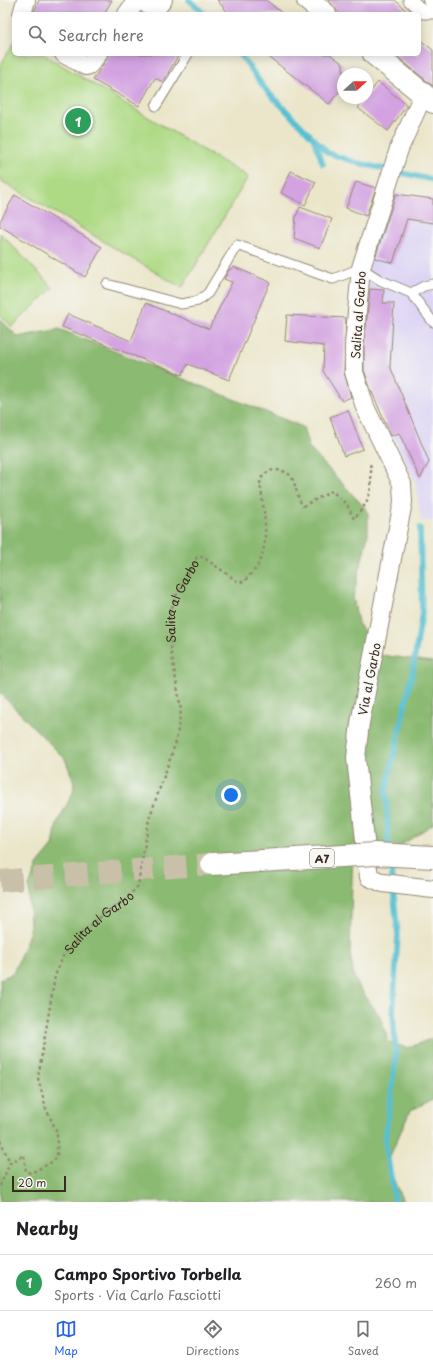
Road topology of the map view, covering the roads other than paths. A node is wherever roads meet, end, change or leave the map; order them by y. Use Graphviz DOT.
graph roads {
  1 [pos="26,0"];
  2 [pos="137,0"];
  3 [pos="308,0"];
  4 [pos="410,0"];
  5 [pos="23,12"];
  6 [pos="128,12"];
  7 [pos="323,12"];
  8 [pos="433,12"];
  9 [pos="68,56"];
  10 [pos="96,56"];
  11 [pos="187,56"];
  12 [pos="376,56"];
  13 [pos="428,98"];
  14 [pos="156,106"];
  15 [pos="361,268"];
  16 [pos="106,284"];
  17 [pos="433,284"];
  18 [pos="411,293"];
  19 [pos="433,322"];
  20 [pos="373,424"];
  21 [pos="433,857"];
  22 [pos="212,864"];
  23 [pos="433,889"];
  1 -- 5 [label="street"];
  2 -- 6 [label="street"];
  3 -- 7 [label="main road"];
  4 -- 8 [label="street"];
  9 -- 10 [label="street"];
  11 -- 14 [label="lane"];
  12 -- 13 [label="main road"];
  13 -- 15 [label="street, Salita al Garbo"];
  15 -- 16 [label="lane"];
  15 -- 18 [label="lane"];
  15 -- 20 [label="street, Salita al Garbo"];
  17 -- 18 [label="lane"];
  18 -- 19 [label="lane"];
  20 -- 23 [label="street, Via al Garbo"];
  21 -- 22 [label="main road, A7, bridge"];
}
